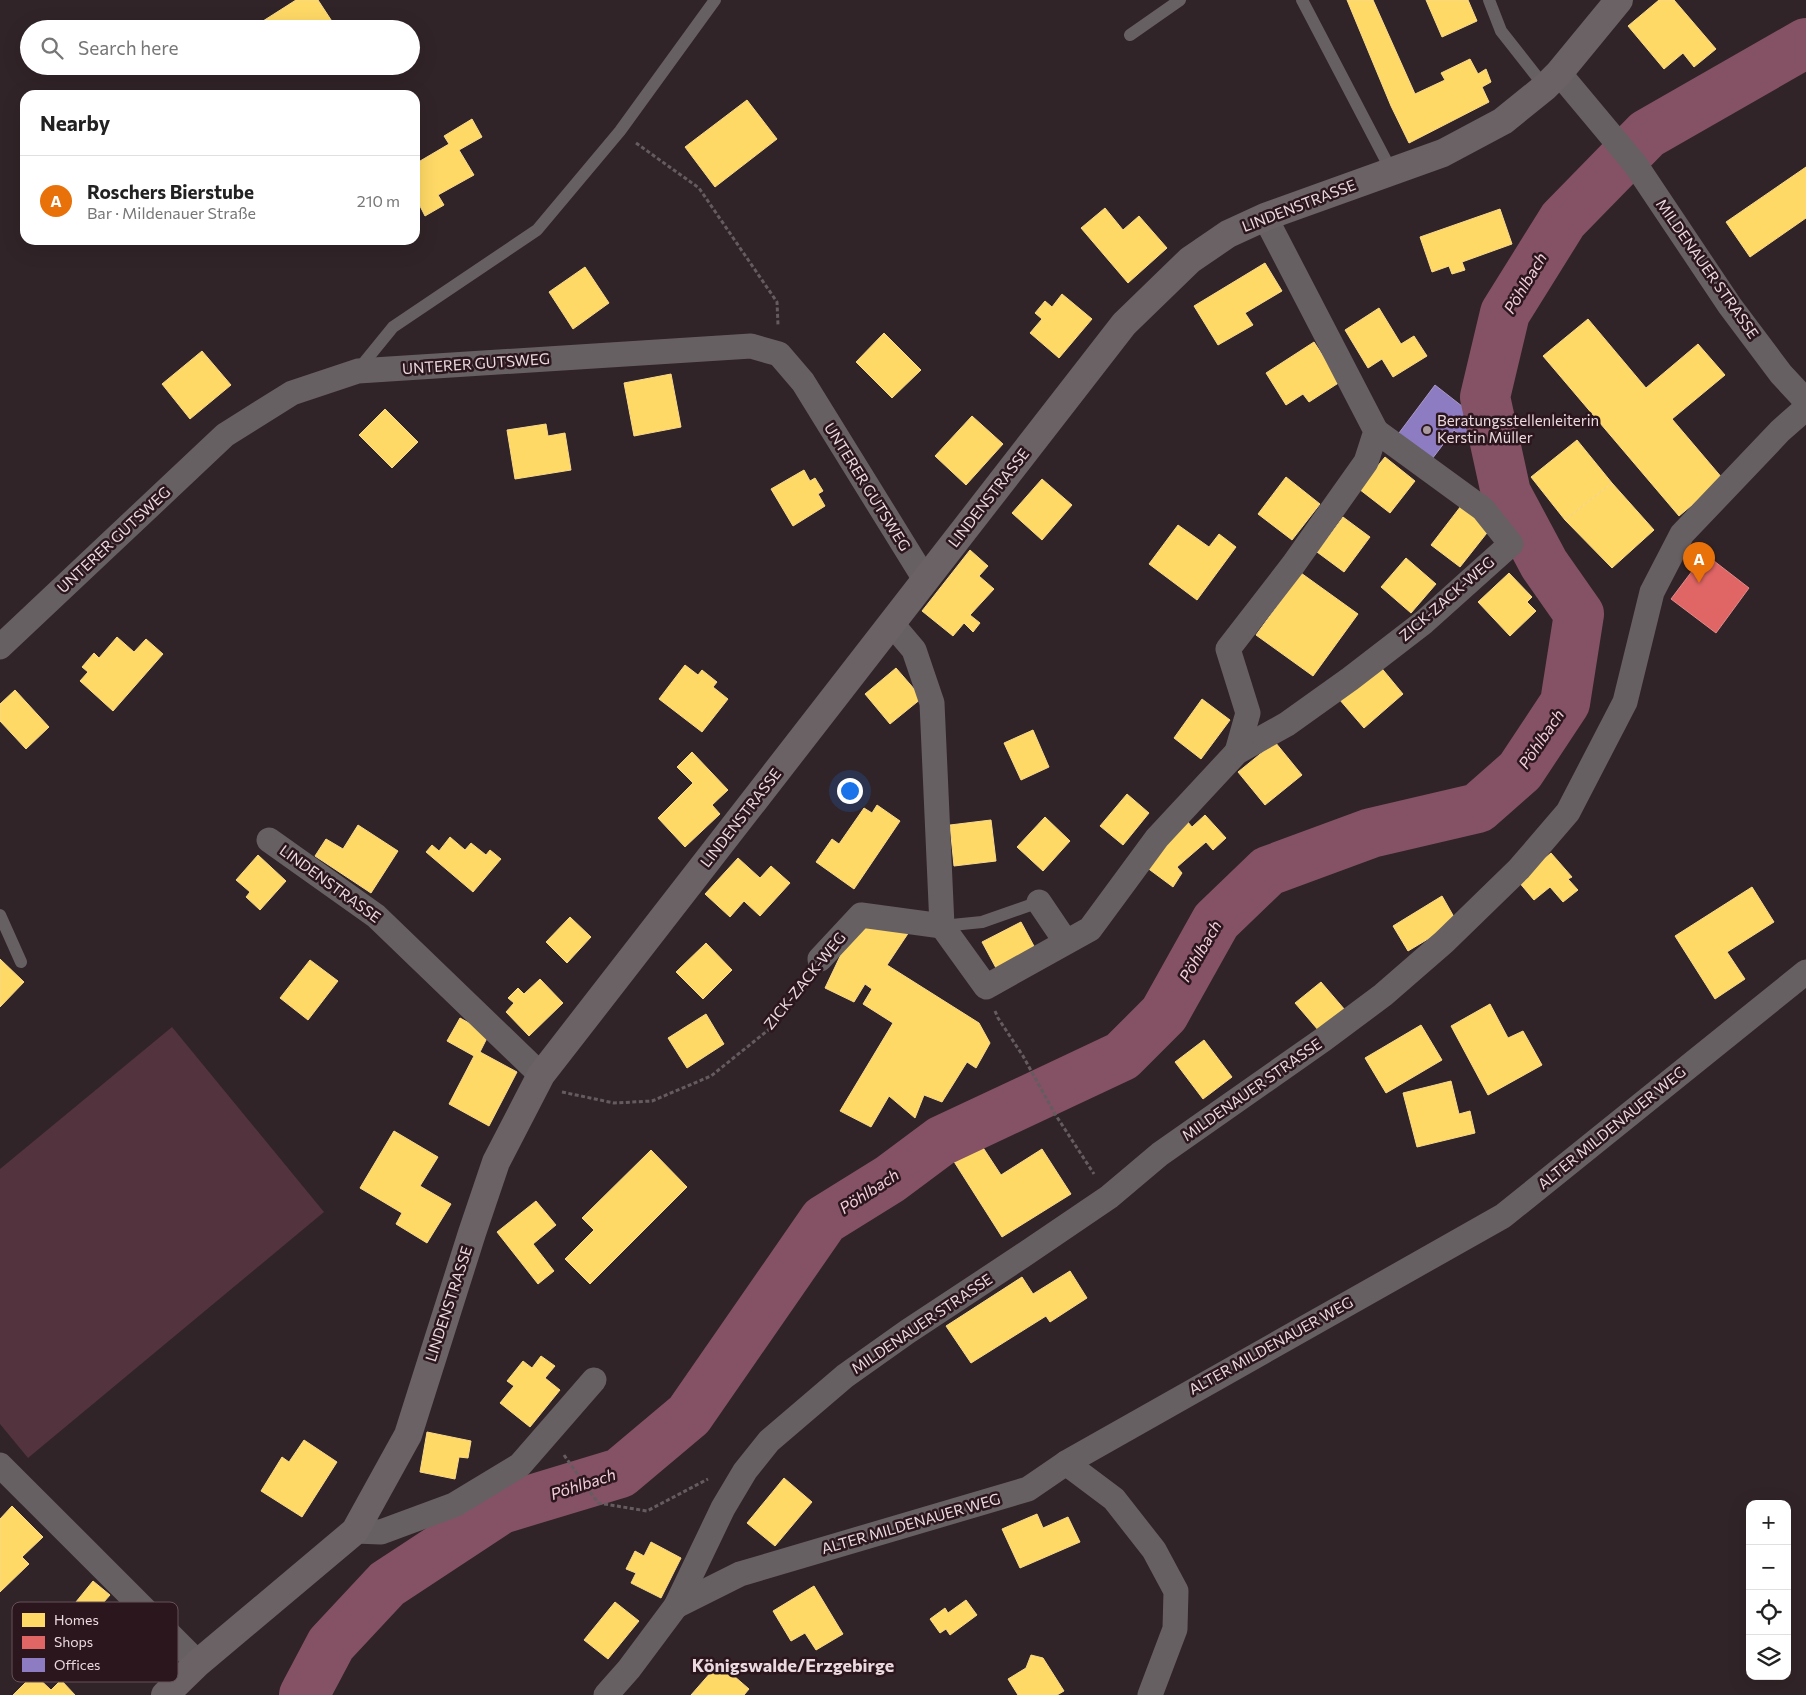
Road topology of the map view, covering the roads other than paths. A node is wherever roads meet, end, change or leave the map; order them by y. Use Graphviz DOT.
graph roads {
  1 [pos="714,0"];
  2 [pos="1180,0"];
  3 [pos="1302,0"];
  4 [pos="1489,0"];
  5 [pos="1619,0"];
  6 [pos="1130,35"];
  7 [pos="1552,80"];
  8 [pos="1392,172"];
  9 [pos="1265,217"];
  10 [pos="358,371"];
  11 [pos="1803,412"];
  12 [pos="1376,431"];
  13 [pos="926,581"];
  14 [pos="892,624"];
  15 [pos="0,647"];
  16 [pos="1237,752"];
  17 [pos="269,840"];
  18 [pos="1039,902"];
  19 [pos="0,915"];
  20 [pos="942,926"];
  21 [pos="1066,942"];
  22 [pos="820,958"];
  23 [pos="21,962"];
  24 [pos="1806,972"];
  25 [pos="537,1082"];
  26 [pos="594,1380"];
  27 [pos="1066,1463"];
  28 [pos="0,1465"];
  29 [pos="355,1531"];
  30 [pos="137,1602"];
  31 [pos="676,1606"];
  32 [pos="178,1643"];
  33 [pos="198,1663"];
  34 [pos="165,1695"];
  35 [pos="606,1695"];
  36 [pos="1150,1695"];
  1 -- 10 [label="lane"];
  2 -- 6 [label="lane"];
  3 -- 8 [label="lane"];
  4 -- 7 [label="lane"];
  5 -- 7 [label="main road, LINDENSTRASSE"];
  7 -- 8 [label="main road, LINDENSTRASSE"];
  7 -- 11 [label="street, MILDENAUER STRASSE"];
  8 -- 9 [label="main road, LINDENSTRASSE"];
  9 -- 12 [label="street, ZICK-ZACK-WEG"];
  9 -- 13 [label="main road, LINDENSTRASSE"];
  10 -- 13 [label="street, UNTERER GUTSWEG"];
  10 -- 15 [label="street, UNTERER GUTSWEG"];
  11 -- 31 [label="street, MILDENAUER STRASSE"];
  12 -- 16 [label="street, ZICK-ZACK-WEG"];
  12 -- 16 [label="street, ZICK-ZACK-WEG"];
  13 -- 14 [label="main road, LINDENSTRASSE"];
  14 -- 20 [label="street"];
  14 -- 25 [label="main road, LINDENSTRASSE"];
  16 -- 21 [label="street, ZICK-ZACK-WEG"];
  17 -- 25 [label="street, LINDENSTRASSE"];
  18 -- 20 [label="lane, ZICK-ZACK-WEG"];
  18 -- 21 [label="street, ZICK-ZACK-WEG"];
  19 -- 23 [label="lane"];
  20 -- 21 [label="street, ZICK-ZACK-WEG"];
  20 -- 22 [label="street, ZICK-ZACK-WEG"];
  24 -- 27 [label="street, ALTER MILDENAUER WEG"];
  25 -- 29 [label="main road, LINDENSTRASSE"];
  26 -- 29 [label="street"];
  27 -- 31 [label="street, ALTER MILDENAUER WEG"];
  27 -- 36 [label="street"];
  28 -- 30 [label="street"];
  29 -- 33 [label="main road, LINDENSTRASSE"];
  31 -- 35 [label="street, MILDENAUER STRASSE"];
  32 -- 33 [label="street"];
  33 -- 34 [label="main road, LINDENSTRASSE"];
}
